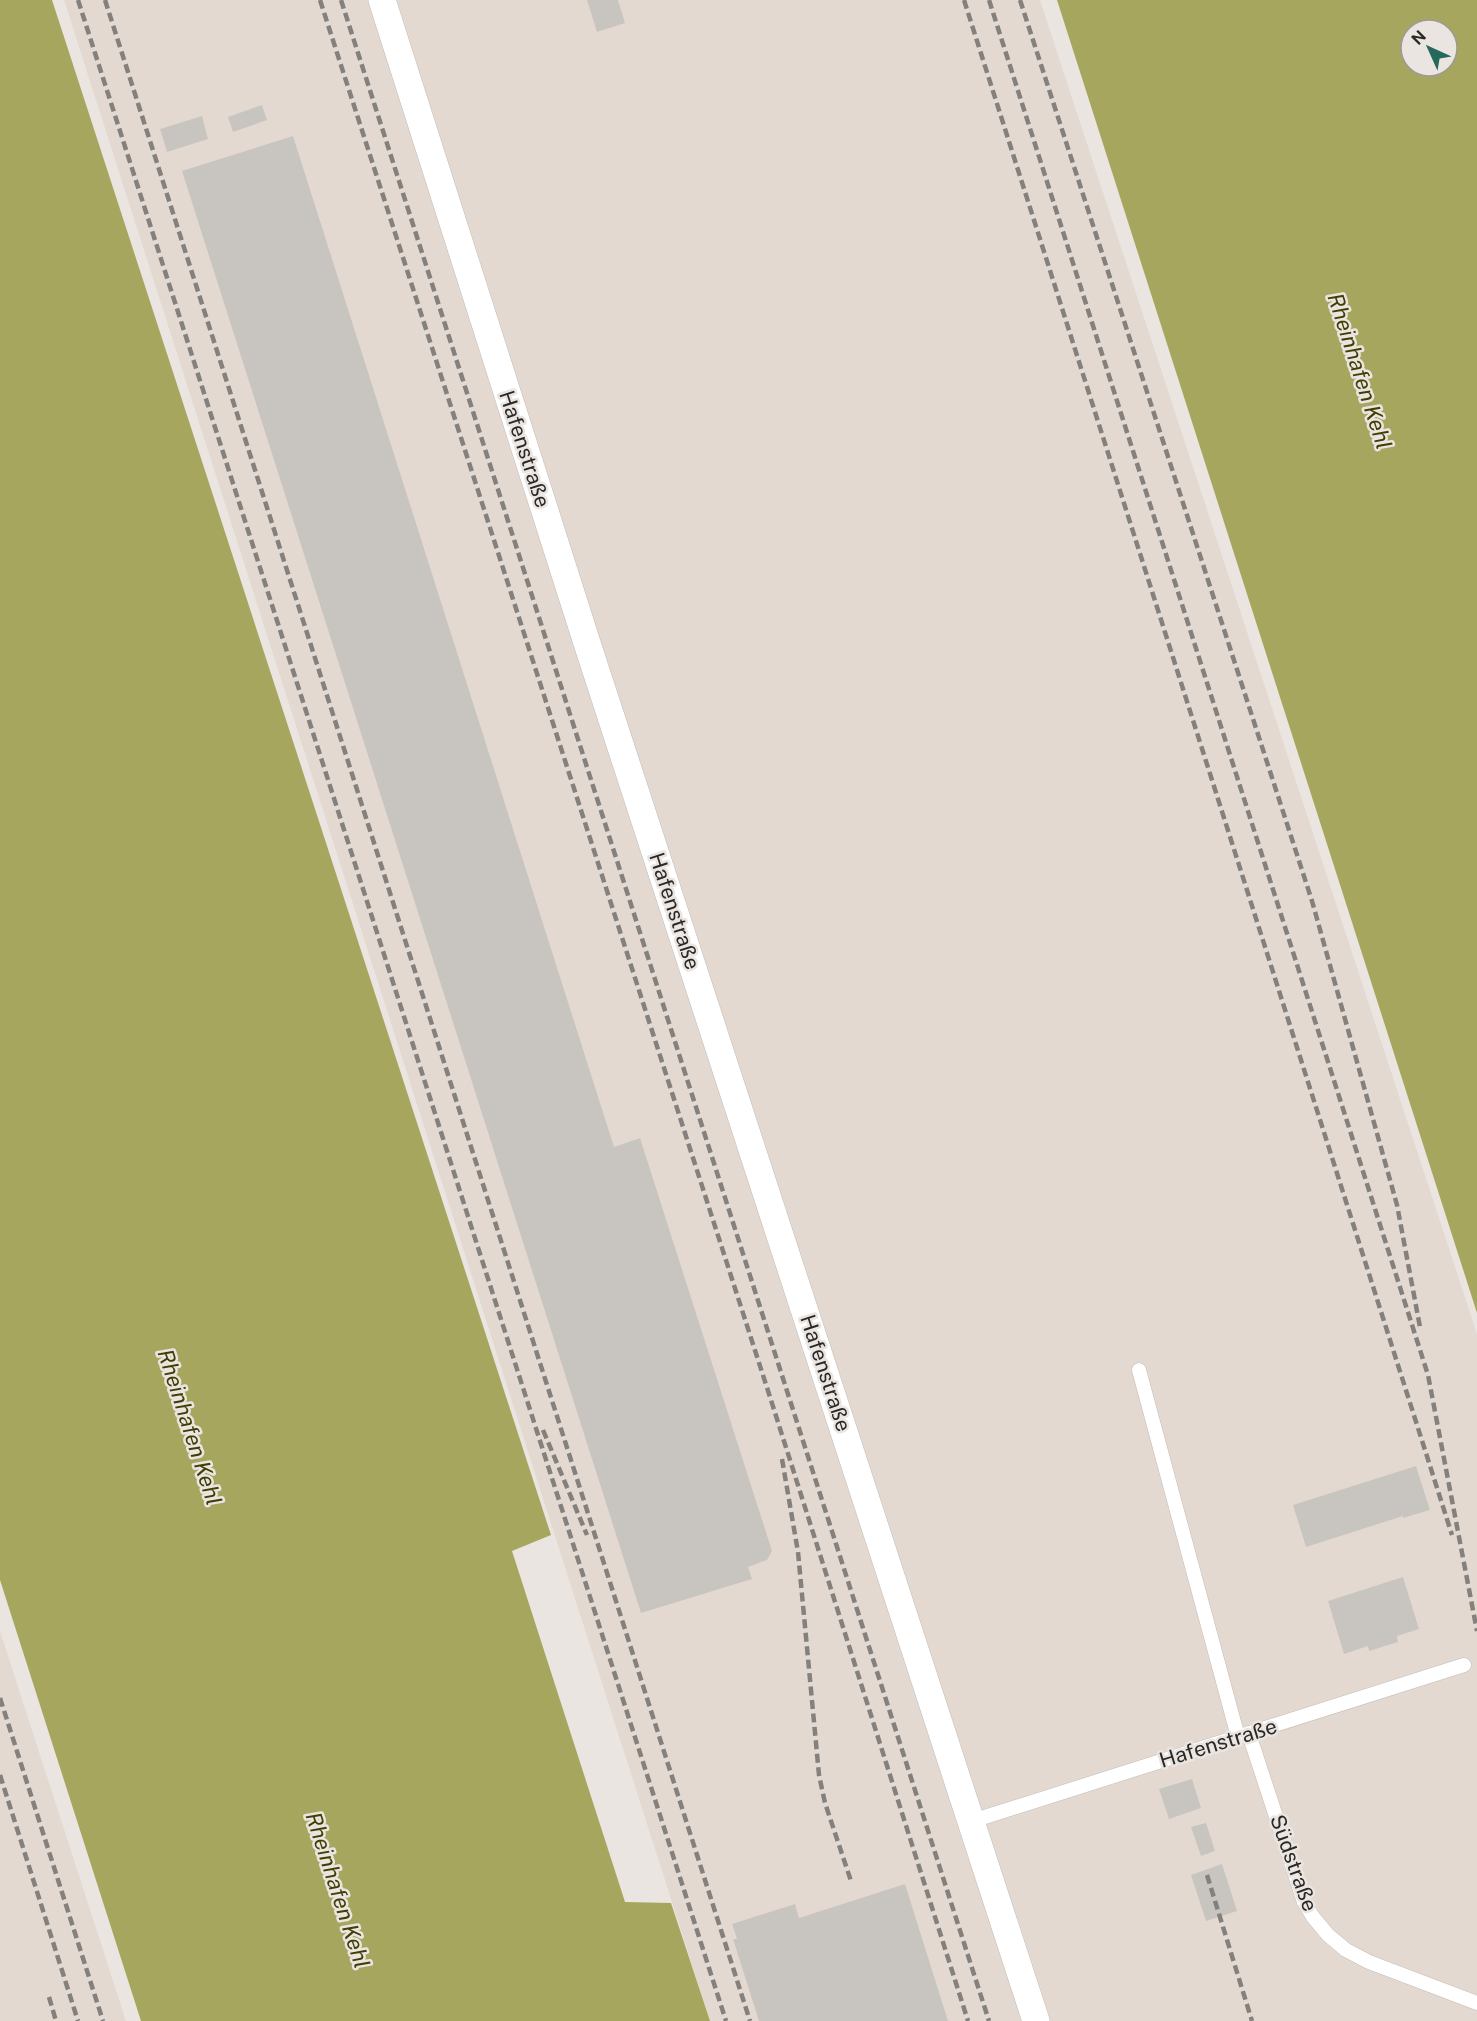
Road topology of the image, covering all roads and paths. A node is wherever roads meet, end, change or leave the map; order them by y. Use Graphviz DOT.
graph roads {
  1 [pos="382,0"];
  2 [pos="1139,1370"];
  3 [pos="1464,1665"];
  4 [pos="1244,1736"];
  5 [pos="972,1821"];
  6 [pos="1477,2003"];
  7 [pos="1036,2021"];
  1 -- 5 [label="street, Hafenstraße"];
  2 -- 4 [label="lane, Südstraße"];
  3 -- 4 [label="lane, Hafenstraße"];
  4 -- 5 [label="lane, Hafenstraße"];
  4 -- 6 [label="lane, Südstraße"];
  5 -- 7 [label="street, Hafenstraße"];
}
